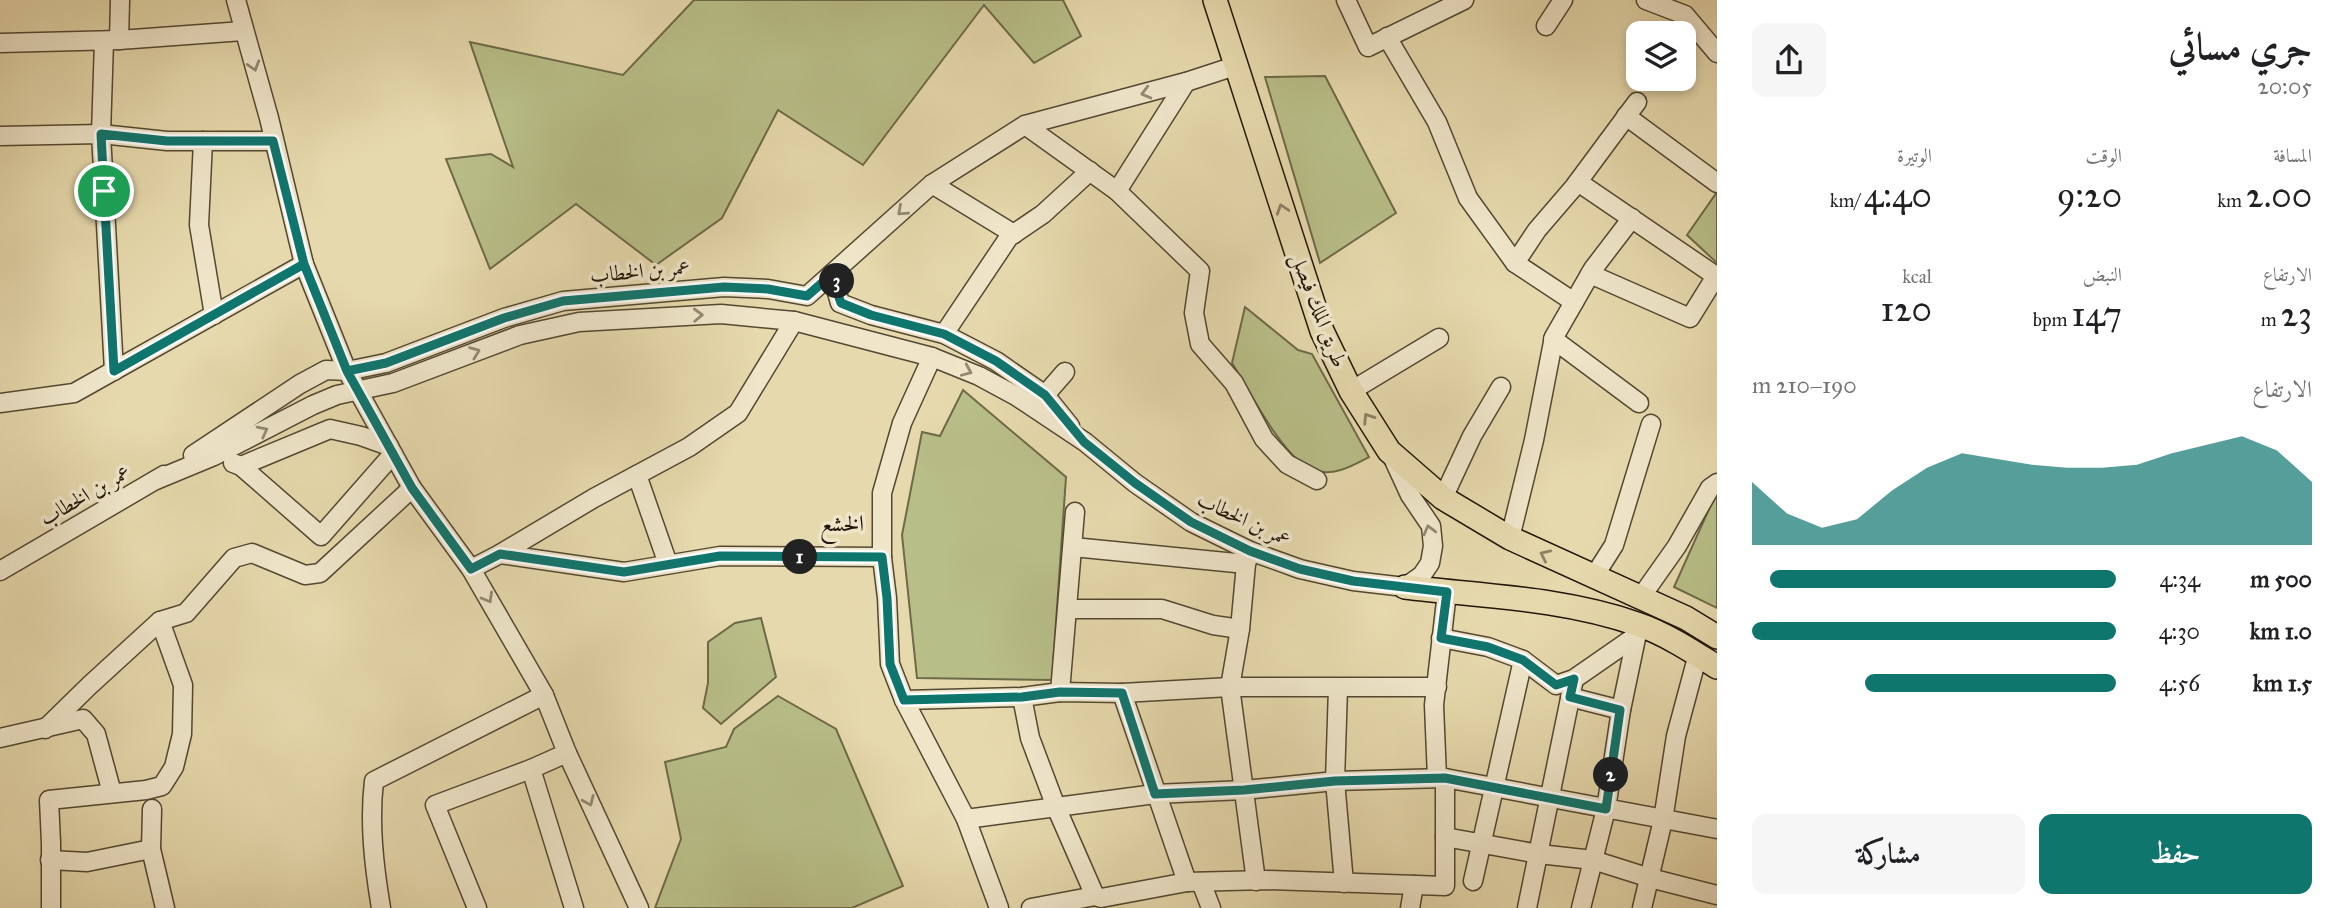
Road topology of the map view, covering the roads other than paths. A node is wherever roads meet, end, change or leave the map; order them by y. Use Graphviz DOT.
graph roads {
  1 [pos="120,0"];
  2 [pos="236,0"];
  3 [pos="1215,0"];
  4 [pos="1346,0"];
  5 [pos="1464,0"];
  6 [pos="1563,0"];
  7 [pos="1646,0"];
  8 [pos="1546,26"];
  9 [pos="243,31"];
  10 [pos="1387,37"];
  11 [pos="111,40"];
  12 [pos="0,43"];
  13 [pos="1717,53"];
  14 [pos="1235,66"];
  15 [pos="1186,82"];
  16 [pos="1025,125"];
  17 [pos="101,134"];
  18 [pos="0,136"];
  19 [pos="203,141"];
  20 [pos="273,141"];
  21 [pos="1090,171"];
  22 [pos="1578,182"];
  23 [pos="1717,183"];
  24 [pos="932,184"];
  25 [pos="1117,191"];
  26 [pos="1632,218"];
  27 [pos="1014,233"];
  28 [pos="1515,263"];
  29 [pos="304,264"];
  30 [pos="838,269"];
  31 [pos="1590,274"];
  32 [pos="1574,302"];
  33 [pos="214,314"];
  34 [pos="794,321"];
  35 [pos="944,334"];
  36 [pos="1439,338"];
  37 [pos="1553,339"];
  38 [pos="932,357"];
  39 [pos="114,371"];
  40 [pos="347,371"];
  41 [pos="1065,372"];
  42 [pos="1501,387"];
  43 [pos="1350,391"];
  44 [pos="358,392"];
  45 [pos="1045,395"];
  46 [pos="0,403"];
  47 [pos="1639,403"];
  48 [pos="1651,424"];
  49 [pos="1084,442"];
  50 [pos="391,450"];
  51 [pos="1389,451"];
  52 [pos="214,456"];
  53 [pos="241,466"];
  54 [pos="637,475"];
  55 [pos="156,480"];
  56 [pos="1317,480"];
  57 [pos="1717,483"];
  58 [pos="412,488"];
  59 [pos="1443,498"];
  60 [pos="1075,512"];
  61 [pos="1510,538"];
  62 [pos="1073,547"];
  63 [pos="500,554"];
  64 [pos="882,557"];
  65 [pos="1248,557"];
  66 [pos="668,565"];
  67 [pos="471,569"];
  68 [pos="0,571"];
  69 [pos="1593,578"];
  70 [pos="1405,587"];
  71 [pos="1447,592"];
  72 [pos="1640,597"];
  73 [pos="1067,609"];
  74 [pos="160,621"];
  75 [pos="1240,629"];
  76 [pos="1638,630"];
  77 [pos="1717,637"];
  78 [pos="1441,638"];
  79 [pos="1523,660"];
  80 [pos="1707,661"];
  81 [pos="1230,687"];
  82 [pos="1437,687"];
  83 [pos="1338,688"];
  84 [pos="1572,688"];
  85 [pos="1060,692"];
  86 [pos="1122,693"];
  87 [pos="544,695"];
  88 [pos="1022,697"];
  89 [pos="904,700"];
  90 [pos="1620,710"];
  91 [pos="45,729"];
  92 [pos="0,738"];
  93 [pos="567,753"];
  94 [pos="531,769"];
  95 [pos="1441,778"];
  96 [pos="1335,781"];
  97 [pos="1494,788"];
  98 [pos="1244,790"];
  99 [pos="112,793"];
  100 [pos="1155,794"];
  101 [pos="1550,798"];
  102 [pos="1056,807"];
  103 [pos="152,809"];
  104 [pos="1606,809"];
  105 [pos="965,819"];
  106 [pos="1663,820"];
  107 [pos="1717,829"];
  108 [pos="1445,837"];
  109 [pos="1481,843"];
  110 [pos="151,849"];
  111 [pos="1539,854"];
  112 [pos="50,860"];
  113 [pos="1593,860"];
  114 [pos="1650,878"];
  115 [pos="1256,881"];
  116 [pos="1473,881"];
  117 [pos="1194,882"];
  118 [pos="1345,883"];
  119 [pos="1414,885"];
  120 [pos="1717,895"];
  121 [pos="1100,901"];
  122 [pos="53,907"];
  123 [pos="165,908"];
  124 [pos="381,908"];
  125 [pos="477,908"];
  126 [pos="574,908"];
  127 [pos="639,908"];
  128 [pos="999,908"];
  129 [pos="1031,908"];
  130 [pos="1211,908"];
  131 [pos="1410,908"];
  132 [pos="1527,908"];
  133 [pos="1581,908"];
  134 [pos="1642,908"];
  1 -- 11 [label="street"];
  2 -- 9 [label="street"];
  3 -- 14 [label="main road, طريق الملك فيصل"];
  4 -- 10 [label="street"];
  5 -- 10 [label="street"];
  6 -- 8 [label="street"];
  7 -- 13 [label="street"];
  9 -- 11 [label="street"];
  9 -- 20 [label="street, one-way"];
  10 -- 28 [label="street"];
  11 -- 12 [label="street"];
  11 -- 17 [label="street"];
  14 -- 15 [label="street"];
  43 -- 14 [label="main road, طريق الملك فيصل, one-way"];
  15 -- 16 [label="street, one-way"];
  15 -- 25 [label="street"];
  16 -- 21 [label="street"];
  16 -- 24 [label="street"];
  17 -- 18 [label="street"];
  17 -- 19 [label="street"];
  17 -- 39 [label="street"];
  19 -- 20 [label="street"];
  19 -- 33 [label="street"];
  20 -- 29 [label="street"];
  21 -- 25 [label="street"];
  21 -- 27 [label="street"];
  22 -- 23 [label="street"];
  22 -- 26 [label="street"];
  22 -- 28 [label="street"];
  24 -- 27 [label="street"];
  24 -- 30 [label="street, one-way"];
  25 -- 56 [label="street"];
  26 -- 31 [label="street"];
  26 -- 31 [label="street"];
  27 -- 35 [label="street"];
  28 -- 32 [label="street"];
  29 -- 33 [label="street"];
  29 -- 40 [label="street"];
  30 -- 35 [label="street, عمر بن الخطاب"];
  30 -- 40 [label="street, عمر بن الخطاب"];
  31 -- 32 [label="street"];
  32 -- 37 [label="street"];
  33 -- 39 [label="street"];
  34 -- 38 [label="street, عمر بن الخطاب"];
  44 -- 34 [label="street, عمر بن الخطاب, one-way"];
  34 -- 54 [label="street"];
  35 -- 45 [label="street, عمر بن الخطاب"];
  36 -- 43 [label="street"];
  37 -- 47 [label="street"];
  37 -- 61 [label="street"];
  38 -- 49 [label="street, عمر بن الخطاب, one-way"];
  38 -- 64 [label="street"];
  39 -- 46 [label="street"];
  40 -- 44 [label="street"];
  40 -- 55 [label="street, عمر بن الخطاب"];
  41 -- 45 [label="street"];
  42 -- 59 [label="street"];
  51 -- 43 [label="main road, طريق الملك فيصل, one-way"];
  44 -- 50 [label="street"];
  52 -- 44 [label="street, عمر بن الخطاب, one-way"];
  45 -- 49 [label="street, عمر بن الخطاب"];
  48 -- 69 [label="street"];
  49 -- 65 [label="street, عمر بن الخطاب"];
  50 -- 53 [label="street"];
  50 -- 53 [label="street"];
  50 -- 58 [label="street"];
  51 -- 59 [label="main road, طريق الملك فيصل"];
  70 -- 51 [label="street, one-way"];
  52 -- 53 [label="street"];
  52 -- 55 [label="street, عمر بن الخطاب"];
  54 -- 63 [label="street"];
  54 -- 66 [label="street"];
  55 -- 68 [label="street, عمر بن الخطاب"];
  57 -- 72 [label="street"];
  58 -- 67 [label="street"];
  58 -- 74 [label="street"];
  59 -- 61 [label="main road, طريق الملك فيصل"];
  60 -- 62 [label="street"];
  69 -- 61 [label="main road, طريق الملك فيصل, one-way"];
  62 -- 65 [label="street"];
  62 -- 73 [label="street"];
  63 -- 66 [label="street"];
  63 -- 67 [label="street"];
  64 -- 66 [label="street"];
  64 -- 89 [label="street"];
  65 -- 70 [label="street, عمر بن الخطاب"];
  65 -- 75 [label="street"];
  67 -- 87 [label="street, one-way"];
  69 -- 72 [label="main road, طريق الملك فيصل"];
  70 -- 71 [label="main road"];
  71 -- 76 [label="main road"];
  71 -- 78 [label="street"];
  72 -- 77 [label="main road, طريق الملك فيصل"];
  73 -- 75 [label="street"];
  73 -- 85 [label="street"];
  74 -- 91 [label="street"];
  74 -- 99 [label="street"];
  75 -- 81 [label="street"];
  76 -- 80 [label="main road"];
  76 -- 84 [label="street"];
  76 -- 90 [label="street"];
  78 -- 79 [label="street"];
  78 -- 82 [label="street"];
  79 -- 84 [label="street"];
  79 -- 97 [label="street"];
  80 -- 106 [label="street"];
  81 -- 83 [label="street"];
  81 -- 86 [label="street"];
  81 -- 98 [label="street"];
  82 -- 83 [label="street"];
  82 -- 95 [label="street"];
  83 -- 96 [label="street"];
  84 -- 90 [label="street"];
  84 -- 101 [label="street"];
  85 -- 86 [label="street"];
  85 -- 88 [label="street"];
  86 -- 100 [label="street"];
  87 -- 93 [label="street"];
  87 -- 124 [label="street"];
  88 -- 89 [label="street"];
  88 -- 102 [label="street"];
  89 -- 105 [label="street"];
  90 -- 104 [label="street"];
  91 -- 92 [label="street"];
  91 -- 99 [label="street"];
  93 -- 94 [label="street"];
  93 -- 127 [label="street, one-way"];
  94 -- 125 [label="street"];
  94 -- 126 [label="street"];
  95 -- 96 [label="street"];
  95 -- 97 [label="street"];
  95 -- 108 [label="street"];
  96 -- 98 [label="street"];
  96 -- 118 [label="street"];
  97 -- 101 [label="street"];
  97 -- 109 [label="street"];
  98 -- 100 [label="street"];
  98 -- 115 [label="street"];
  99 -- 112 [label="street"];
  100 -- 102 [label="street"];
  100 -- 117 [label="street"];
  101 -- 104 [label="street"];
  101 -- 111 [label="street"];
  102 -- 105 [label="street"];
  102 -- 121 [label="street"];
  103 -- 110 [label="street"];
  104 -- 106 [label="street"];
  104 -- 113 [label="street"];
  105 -- 128 [label="street"];
  106 -- 107 [label="street"];
  106 -- 114 [label="street"];
  108 -- 109 [label="street"];
  108 -- 119 [label="street"];
  109 -- 111 [label="street"];
  109 -- 116 [label="street"];
  110 -- 112 [label="street"];
  110 -- 123 [label="street"];
  111 -- 113 [label="street"];
  111 -- 132 [label="street"];
  112 -- 122 [label="street"];
  113 -- 114 [label="street"];
  113 -- 133 [label="street"];
  114 -- 120 [label="street"];
  114 -- 134 [label="street"];
  115 -- 117 [label="street"];
  115 -- 118 [label="street"];
  117 -- 121 [label="street"];
  117 -- 130 [label="street"];
  118 -- 119 [label="street"];
  119 -- 131 [label="street"];
  121 -- 129 [label="street"];
}
